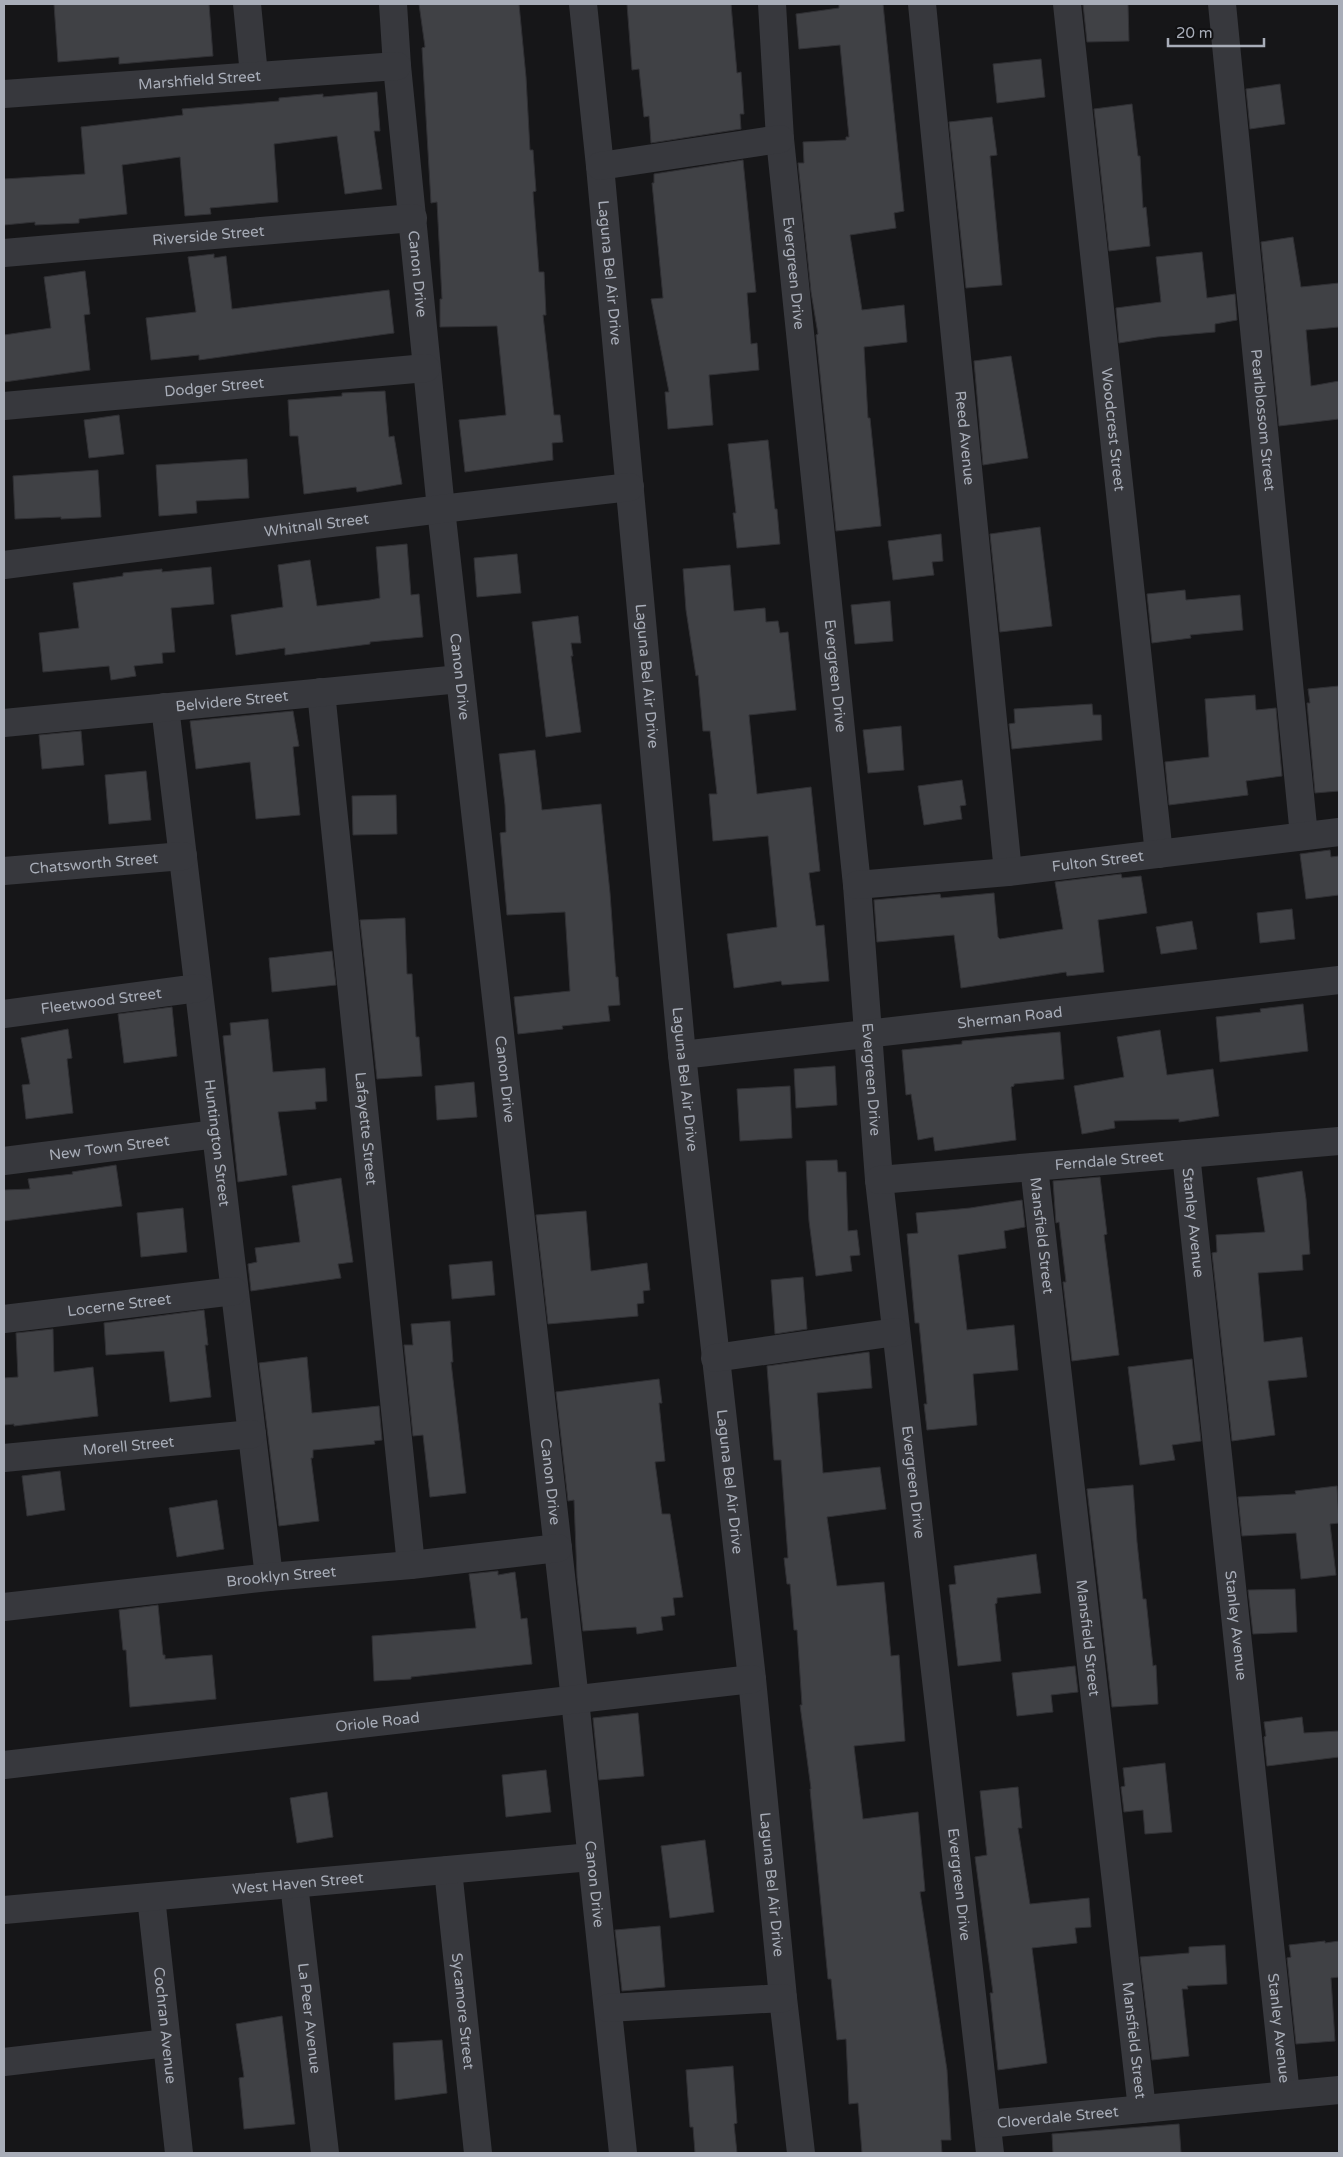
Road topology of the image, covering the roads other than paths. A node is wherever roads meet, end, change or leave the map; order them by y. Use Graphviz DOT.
graph roads {
  1 [pos="247,4"];
  2 [pos="393,4"];
  3 [pos="583,4"];
  4 [pos="772,4"];
  5 [pos="922,4"];
  6 [pos="1067,4"];
  7 [pos="1222,4"];
  8 [pos="397,66"];
  9 [pos="254,76"];
  10 [pos="4,94"];
  11 [pos="780,139"];
  12 [pos="600,166"];
  13 [pos="413,218"];
  14 [pos="4,253"];
  15 [pos="426,368"];
  16 [pos="4,406"];
  17 [pos="630,487"];
  18 [pos="441,509"];
  19 [pos="4,566"];
  20 [pos="460,679"];
  21 [pos="321,692"];
  22 [pos="165,707"];
  23 [pos="4,723"];
  24 [pos="1339,832"];
  25 [pos="1304,836"];
  26 [pos="1159,854"];
  27 [pos="183,856"];
  28 [pos="4,871"];
  29 [pos="1008,872"];
  30 [pos="857,885"];
  31 [pos="1339,980"];
  32 [pos="198,988"];
  33 [pos="4,1014"];
  34 [pos="868,1034"];
  35 [pos="682,1055"];
  36 [pos="216,1134"];
  37 [pos="1339,1142"];
  38 [pos="1186,1154"];
  39 [pos="4,1161"];
  40 [pos="1034,1167"];
  41 [pos="879,1180"];
  42 [pos="234,1291"];
  43 [pos="4,1319"];
  44 [pos="896,1332"];
  45 [pos="715,1358"];
  46 [pos="252,1434"];
  47 [pos="4,1458"];
  48 [pos="558,1548"];
  49 [pos="411,1565"];
  50 [pos="269,1577"];
  51 [pos="4,1607"];
  52 [pos="752,1679"];
  53 [pos="574,1700"];
  54 [pos="4,1765"];
  55 [pos="591,1857"];
  56 [pos="448,1870"];
  57 [pos="294,1884"];
  58 [pos="151,1896"];
  59 [pos="4,1910"];
  60 [pos="783,1998"];
  61 [pos="608,2008"];
  62 [pos="167,2043"];
  63 [pos="4,2062"];
  64 [pos="1339,2090"];
  65 [pos="1286,2095"];
  66 [pos="1142,2109"];
  67 [pos="986,2124"];
  68 [pos="179,2153"];
  69 [pos="325,2153"];
  70 [pos="478,2153"];
  71 [pos="623,2153"];
  72 [pos="801,2153"];
  73 [pos="990,2153"];
  1 -- 9 [label="street"];
  2 -- 8 [label="street, Canon Drive"];
  3 -- 12 [label="street, Laguna Bel Air Drive"];
  4 -- 11 [label="street, Evergreen Drive"];
  5 -- 29 [label="street, Reed Avenue"];
  6 -- 26 [label="street, Woodcrest Street"];
  7 -- 25 [label="street, Pearlblossom Street"];
  8 -- 9 [label="street, Marshfield Street"];
  8 -- 13 [label="street, Canon Drive"];
  9 -- 10 [label="street, Marshfield Street"];
  11 -- 12 [label="street"];
  11 -- 30 [label="street, Evergreen Drive"];
  12 -- 17 [label="street, Laguna Bel Air Drive"];
  13 -- 14 [label="street, Riverside Street"];
  13 -- 15 [label="street, Canon Drive"];
  15 -- 16 [label="street, Dodger Street"];
  15 -- 18 [label="street, Canon Drive"];
  17 -- 18 [label="street, Whitnall Street"];
  17 -- 35 [label="street, Laguna Bel Air Drive"];
  18 -- 19 [label="street, Whitnall Street"];
  18 -- 20 [label="street, Canon Drive"];
  20 -- 21 [label="street, Belvidere Street"];
  20 -- 48 [label="street, Canon Drive"];
  21 -- 22 [label="street, Belvidere Street"];
  21 -- 49 [label="street, Lafayette Street"];
  22 -- 23 [label="street, Belvidere Street"];
  22 -- 27 [label="street, Huntington Street"];
  24 -- 25 [label="street, Fulton Street"];
  25 -- 26 [label="street, Fulton Street"];
  26 -- 29 [label="street, Fulton Street"];
  27 -- 28 [label="street, Chatsworth Street"];
  27 -- 32 [label="street, Huntington Street"];
  29 -- 30 [label="street, Fulton Street"];
  30 -- 34 [label="street, Evergreen Drive"];
  31 -- 34 [label="street, Sherman Road"];
  32 -- 33 [label="street, Fleetwood Street"];
  32 -- 36 [label="street, Huntington Street"];
  34 -- 35 [label="street, Sherman Road"];
  34 -- 41 [label="street, Evergreen Drive"];
  35 -- 45 [label="street, Laguna Bel Air Drive"];
  36 -- 39 [label="street, New Town Street"];
  36 -- 42 [label="street, Huntington Street"];
  37 -- 38 [label="street, Ferndale Street"];
  38 -- 40 [label="street, Ferndale Street"];
  38 -- 65 [label="street, Stanley Avenue"];
  40 -- 41 [label="street, Ferndale Street"];
  40 -- 66 [label="street, Mansfield Street"];
  41 -- 44 [label="street, Evergreen Drive"];
  42 -- 43 [label="street, Locerne Street"];
  42 -- 46 [label="street, Huntington Street"];
  44 -- 45 [label="street"];
  44 -- 67 [label="street, Evergreen Drive"];
  45 -- 52 [label="street, Laguna Bel Air Drive"];
  46 -- 47 [label="street, Morell Street"];
  46 -- 50 [label="street, Huntington Street"];
  48 -- 49 [label="street, Brooklyn Street"];
  48 -- 53 [label="street, Canon Drive"];
  49 -- 50 [label="street, Brooklyn Street"];
  50 -- 51 [label="street, Brooklyn Street"];
  52 -- 53 [label="street, Oriole Road"];
  52 -- 60 [label="street, Laguna Bel Air Drive"];
  53 -- 54 [label="street, Oriole Road"];
  53 -- 55 [label="street, Canon Drive"];
  55 -- 56 [label="street, West Haven Street"];
  55 -- 61 [label="street, Canon Drive"];
  56 -- 57 [label="street, West Haven Street"];
  56 -- 70 [label="street, Sycamore Street"];
  57 -- 58 [label="street, West Haven Street"];
  57 -- 69 [label="street, La Peer Avenue"];
  58 -- 59 [label="street, West Haven Street"];
  58 -- 62 [label="street, Cochran Avenue"];
  60 -- 61 [label="street"];
  60 -- 72 [label="street, Laguna Bel Air Drive"];
  61 -- 71 [label="street, Canon Drive"];
  62 -- 63 [label="street"];
  62 -- 68 [label="street, Cochran Avenue"];
  64 -- 65 [label="street, Cloverdale Street"];
  65 -- 66 [label="street, Cloverdale Street"];
  66 -- 67 [label="street, Cloverdale Street"];
  67 -- 73 [label="street, Evergreen Drive"];
}
